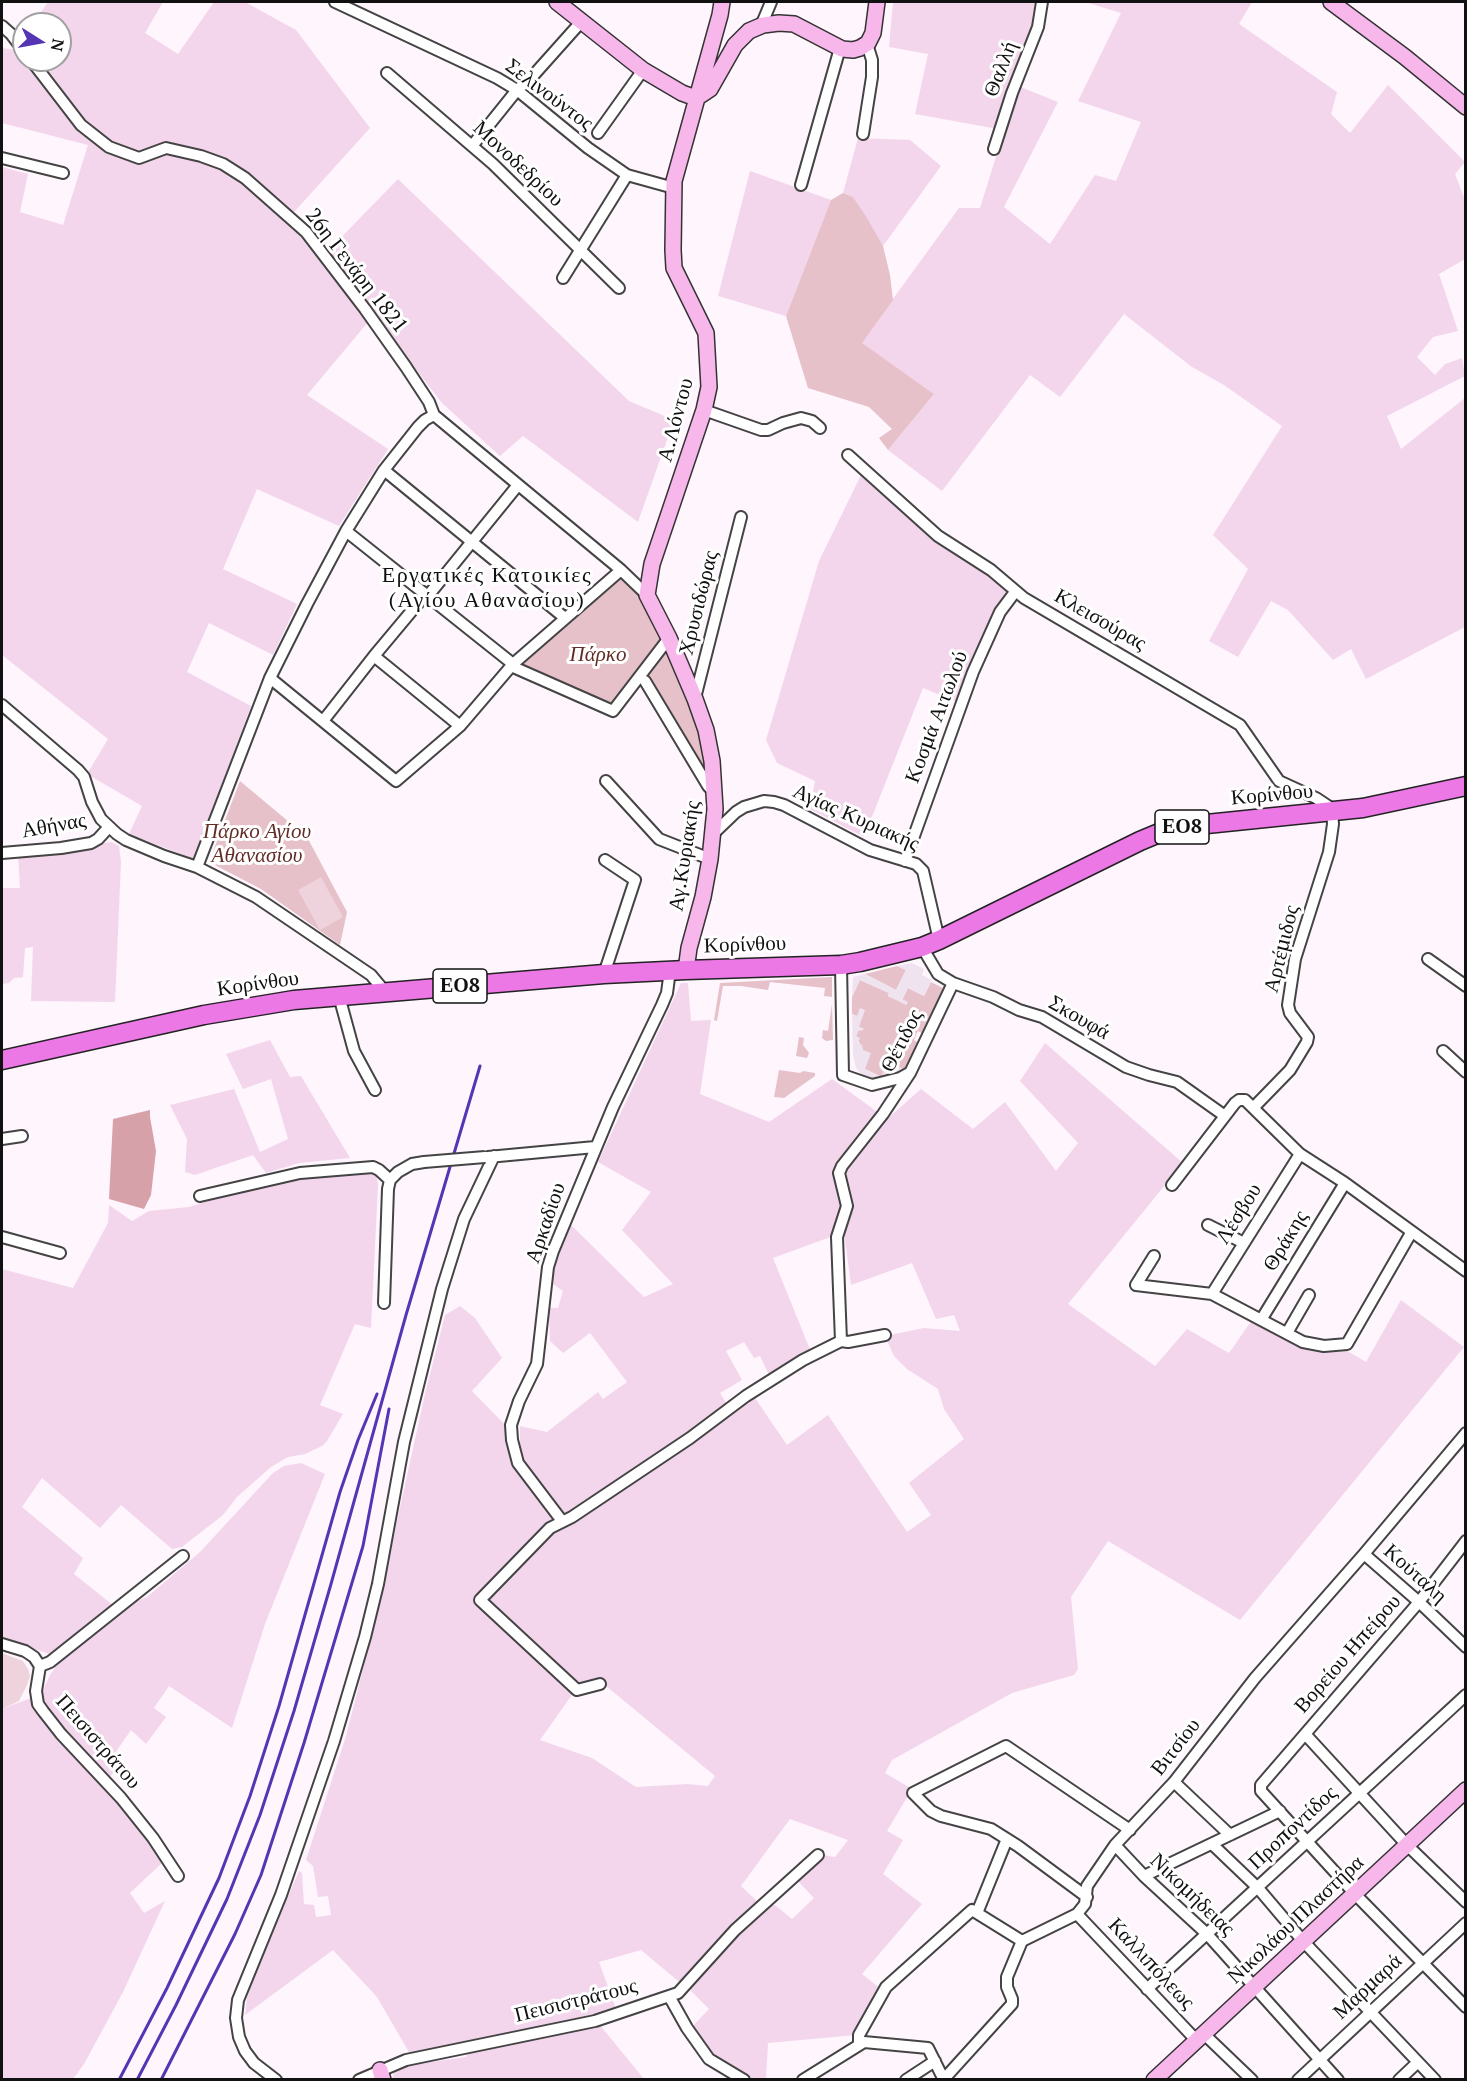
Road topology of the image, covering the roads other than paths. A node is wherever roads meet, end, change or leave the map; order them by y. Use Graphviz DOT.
graph roads {
  1 [pos="335,2"];
  2 [pos="557,2"];
  3 [pos="722,2"];
  4 [pos="771,2"];
  5 [pos="876,2"];
  6 [pos="1042,2"];
  7 [pos="1331,2"];
  8 [pos="581,22"];
  9 [pos="761,26"];
  10 [pos="867,44"];
  11 [pos="840,48"];
  12 [pos="643,70"];
  13 [pos="40,72"];
  14 [pos="387,73"];
  15 [pos="517,90"];
  16 [pos="698,96"];
  17 [pos="1466,107"];
  18 [pos="598,133"];
  19 [pos="862,134"];
  20 [pos="472,146"];
  21 [pos="994,149"];
  22 [pos="2,158"];
  23 [pos="63,173"];
  24 [pos="627,175"];
  25 [pos="801,184"];
  26 [pos="674,188"];
  27 [pos="582,250"];
  28 [pos="563,278"];
  29 [pos="619,288"];
  30 [pos="704,410"];
  31 [pos="434,415"];
  32 [pos="820,428"];
  33 [pos="848,455"];
  34 [pos="384,470"];
  35 [pos="518,485"];
  36 [pos="741,517"];
  37 [pos="346,531"];
  38 [pos="471,542"];
  39 [pos="621,570"];
  40 [pos="648,588"];
  41 [pos="1015,592"];
  42 [pos="426,596"];
  43 [pos="566,618"];
  44 [pos="669,638"];
  45 [pos="374,656"];
  46 [pos="512,665"];
  47 [pos="270,678"];
  48 [pos="645,681"];
  49 [pos="695,699"];
  50 [pos="2,705"];
  51 [pos="323,721"];
  52 [pos="460,726"];
  53 [pos="606,781"];
  54 [pos="1466,786"];
  55 [pos="715,793"];
  56 [pos="1332,812"];
  57 [pos="109,827"];
  58 [pos="713,834"];
  59 [pos="2,853"];
  60 [pos="710,859"];
  61 [pos="605,860"];
  62 [pos="905,861"];
  63 [pos="197,867"];
  64 [pos="931,944"];
  65 [pos="1428,959"];
  66 [pos="840,965"];
  67 [pos="678,970"];
  68 [pos="604,975"];
  69 [pos="953,983"];
  70 [pos="1466,986"];
  71 [pos="386,993"];
  72 [pos="339,996"];
  73 [pos="1443,1051"];
  74 [pos="2,1060"];
  75 [pos="910,1072"];
  76 [pos="1466,1072"];
  77 [pos="375,1090"];
  78 [pos="1254,1107"];
  79 [pos="1225,1116"];
  80 [pos="22,1136"];
  81 [pos="2,1139"];
  82 [pos="595,1148"];
  83 [pos="1300,1154"];
  84 [pos="489,1157"];
  85 [pos="390,1180"];
  86 [pos="1345,1183"];
  87 [pos="1172,1185"];
  88 [pos="200,1196"];
  89 [pos="1208,1226"];
  90 [pos="1411,1233"];
  91 [pos="2,1237"];
  92 [pos="1244,1243"];
  93 [pos="60,1253"];
  94 [pos="1154,1256"];
  95 [pos="1466,1271"];
  96 [pos="1212,1294"];
  97 [pos="1309,1295"];
  98 [pos="384,1303"];
  99 [pos="1262,1320"];
  100 [pos="1287,1333"];
  101 [pos="885,1335"];
  102 [pos="841,1341"];
  103 [pos="1466,1433"];
  104 [pos="1461,1448"];
  105 [pos="562,1521"];
  106 [pos="1466,1541"];
  107 [pos="1364,1554"];
  108 [pos="183,1556"];
  109 [pos="1419,1602"];
  110 [pos="2,1644"];
  111 [pos="1466,1647"];
  112 [pos="40,1666"];
  113 [pos="600,1684"];
  114 [pos="1466,1695"];
  115 [pos="1305,1734"];
  116 [pos="1174,1782"];
  117 [pos="1359,1793"];
  118 [pos="1462,1798"];
  119 [pos="1280,1811"];
  120 [pos="1130,1830"];
  121 [pos="1230,1835"];
  122 [pos="1007,1839"];
  123 [pos="1307,1841"];
  124 [pos="1212,1844"];
  125 [pos="1115,1845"];
  126 [pos="1407,1845"];
  127 [pos="818,1855"];
  128 [pos="178,1876"];
  129 [pos="1144,1876"];
  130 [pos="1258,1888"];
  131 [pos="1354,1893"];
  132 [pos="1087,1897"];
  133 [pos="1466,1902"];
  134 [pos="977,1913"];
  135 [pos="1077,1914"];
  136 [pos="1466,1923"];
  137 [pos="1208,1934"];
  138 [pos="1022,1941"];
  139 [pos="1303,1941"];
  140 [pos="1424,1962"];
  141 [pos="1254,1987"];
  142 [pos="1147,1989"];
  143 [pos="669,1996"];
  144 [pos="1466,2007"];
  145 [pos="1371,2012"];
  146 [pos="1200,2038"];
  147 [pos="859,2044"];
  148 [pos="1319,2059"];
  149 [pos="935,2061"];
  150 [pos="1418,2062"];
  151 [pos="382,2075"];
  152 [pos="276,2079"];
  153 [pos="359,2079"];
  154 [pos="744,2079"];
  155 [pos="803,2079"];
  156 [pos="906,2079"];
  157 [pos="944,2079"];
  158 [pos="1154,2079"];
  159 [pos="1252,2079"];
  160 [pos="1298,2079"];
  161 [pos="1338,2079"];
  162 [pos="1399,2079"];
  163 [pos="1435,2079"];
  1 -- 15 [label="street, Σελινούντος"];
  2 -- 8 [label="main road"];
  3 -- 16 [label="main road, Α.Λόντου"];
  4 -- 9 [label="street"];
  5 -- 10 [label="main road"];
  6 -- 21 [label="street, Θαλλή"];
  7 -- 17 [label="main road"];
  8 -- 12 [label="main road"];
  8 -- 15 [label="street"];
  9 -- 11 [label="main road"];
  9 -- 16 [label="main road"];
  10 -- 11 [label="main road"];
  10 -- 19 [label="street"];
  11 -- 25 [label="street"];
  12 -- 16 [label="main road"];
  12 -- 18 [label="street"];
  13 -- 31 [label="street, 26η Γενάρη 1821"];
  14 -- 20 [label="street, Μονοδεδρίου"];
  15 -- 20 [label="street"];
  15 -- 24 [label="street, Σελινούντος"];
  16 -- 26 [label="main road, Α.Λόντου"];
  20 -- 27 [label="street, Μονοδεδρίου"];
  22 -- 23 [label="street"];
  24 -- 26 [label="street, Σελινούντος"];
  24 -- 27 [label="street"];
  26 -- 30 [label="main road, Α.Λόντου"];
  27 -- 28 [label="street"];
  27 -- 29 [label="street, Μονοδεδρίου"];
  30 -- 32 [label="street"];
  30 -- 40 [label="main road, Α.Λόντου"];
  31 -- 34 [label="street"];
  31 -- 35 [label="street, 26η Γενάρη 1821"];
  33 -- 41 [label="street, Κλεισούρας"];
  34 -- 37 [label="street"];
  34 -- 38 [label="street"];
  35 -- 38 [label="street"];
  35 -- 39 [label="street, 26η Γενάρη 1821"];
  36 -- 49 [label="street, Χρυσιδώρας"];
  37 -- 42 [label="street"];
  37 -- 47 [label="street"];
  38 -- 42 [label="street"];
  38 -- 43 [label="street"];
  39 -- 40 [label="street, 26η Γενάρη 1821"];
  39 -- 43 [label="street"];
  40 -- 44 [label="main road, Αγ.Κυριακής"];
  41 -- 56 [label="street, Κλεισούρας"];
  41 -- 62 [label="street, Κοσμά Αιτωλού"];
  42 -- 45 [label="street"];
  42 -- 46 [label="street"];
  43 -- 46 [label="street"];
  44 -- 46 [label="street"];
  44 -- 49 [label="main road, Αγ.Κυριακής"];
  45 -- 51 [label="street"];
  45 -- 52 [label="street"];
  46 -- 52 [label="street"];
  47 -- 51 [label="street"];
  47 -- 63 [label="street"];
  48 -- 55 [label="street"];
  49 -- 55 [label="main road, Αγ.Κυριακής"];
  50 -- 57 [label="street"];
  51 -- 52 [label="street"];
  53 -- 60 [label="street"];
  54 -- 56 [label="main road, Κορίνθου / ΕΟ8"];
  55 -- 58 [label="main road, Αγ.Κυριακής"];
  56 -- 64 [label="main road, Κορίνθου / ΕΟ8"];
  56 -- 78 [label="street, Αρτέμιδος"];
  57 -- 59 [label="street, Αθήνας"];
  57 -- 63 [label="street"];
  58 -- 60 [label="main road, Αγ.Κυριακής"];
  58 -- 62 [label="street, Αγίας Κυριακής"];
  60 -- 67 [label="main road, Αγ.Κυριακής"];
  61 -- 68 [label="street"];
  62 -- 64 [label="street, Αγίας Κυριακής"];
  63 -- 71 [label="street"];
  64 -- 66 [label="main road, Κορίνθου / ΕΟ8"];
  64 -- 69 [label="street, Σκουφά"];
  65 -- 70 [label="street"];
  66 -- 67 [label="main road, Κορίνθου / ΕΟ8"];
  66 -- 75 [label="street"];
  67 -- 68 [label="main road, Κορίνθου / ΕΟ8"];
  67 -- 82 [label="street, Αρκαδίου"];
  68 -- 71 [label="main road, Κορίνθου / ΕΟ8"];
  69 -- 75 [label="street, Θέτιδος"];
  69 -- 79 [label="street, Σκουφά"];
  71 -- 72 [label="main road, Κορίνθου / ΕΟ8"];
  72 -- 74 [label="main road, Κορίνθου / ΕΟ8"];
  72 -- 77 [label="street"];
  73 -- 76 [label="street"];
  75 -- 102 [label="street, Θέτιδος"];
  78 -- 79 [label="street"];
  78 -- 83 [label="street"];
  79 -- 87 [label="street"];
  80 -- 81 [label="street"];
  82 -- 84 [label="street"];
  82 -- 105 [label="street, Αρκαδίου"];
  83 -- 86 [label="street"];
  83 -- 92 [label="street, Λέσβου"];
  84 -- 85 [label="street, bridge"];
  84 -- 152 [label="street"];
  85 -- 88 [label="street"];
  85 -- 98 [label="street"];
  86 -- 90 [label="street"];
  86 -- 99 [label="street, Θράκης"];
  89 -- 92 [label="street"];
  90 -- 95 [label="street"];
  90 -- 100 [label="street"];
  91 -- 93 [label="street"];
  92 -- 96 [label="street, Λέσβου"];
  94 -- 96 [label="street"];
  96 -- 99 [label="street"];
  97 -- 100 [label="street"];
  99 -- 100 [label="street"];
  101 -- 102 [label="street"];
  102 -- 105 [label="street"];
  103 -- 104 [label="street, Βιτσίου"];
  104 -- 107 [label="street, Βιτσίου"];
  105 -- 113 [label="street"];
  106 -- 109 [label="street, Βορείου Ηπείρου"];
  107 -- 109 [label="street, Κούταλη"];
  107 -- 116 [label="street, Βιτσίου"];
  108 -- 112 [label="street"];
  109 -- 111 [label="street, Κούταλη"];
  109 -- 115 [label="street, Βορείου Ηπείρου"];
  110 -- 112 [label="street"];
  112 -- 128 [label="street, Πεισιστράτου"];
  114 -- 117 [label="street, Προποντίδος"];
  115 -- 117 [label="street"];
  115 -- 119 [label="street, Βορείου Ηπείρου"];
  116 -- 120 [label="street, Βιτσίου"];
  116 -- 121 [label="street"];
  117 -- 123 [label="street, Προποντίδος"];
  117 -- 126 [label="street"];
  118 -- 126 [label="main road, Νικολάου Πλαστήρα"];
  119 -- 121 [label="street"];
  119 -- 123 [label="street"];
  120 -- 122 [label="street"];
  120 -- 125 [label="street, Βιτσίου"];
  121 -- 124 [label="street"];
  122 -- 132 [label="street"];
  122 -- 134 [label="street"];
  123 -- 130 [label="street, Προποντίδος"];
  123 -- 131 [label="street"];
  124 -- 129 [label="street"];
  124 -- 130 [label="street"];
  125 -- 129 [label="street, Νικομήδειας"];
  125 -- 132 [label="street, Βιτσίου"];
  126 -- 131 [label="main road, Νικολάου Πλαστήρα"];
  126 -- 133 [label="street"];
  127 -- 143 [label="street"];
  129 -- 137 [label="street, Νικομήδειας"];
  130 -- 137 [label="street, Προποντίδος"];
  130 -- 139 [label="street"];
  131 -- 139 [label="main road, Νικολάου Πλαστήρα"];
  131 -- 140 [label="street"];
  132 -- 135 [label="street, Βιτσίου"];
  134 -- 138 [label="street"];
  134 -- 147 [label="street"];
  135 -- 138 [label="street"];
  135 -- 142 [label="street, Καλλιπόλεως"];
  136 -- 140 [label="street, Μαρμαρά"];
  137 -- 141 [label="street, Νικομήδειας"];
  137 -- 142 [label="street, Προποντίδος"];
  138 -- 157 [label="street"];
  139 -- 141 [label="main road, Νικολάου Πλαστήρα"];
  139 -- 145 [label="street"];
  140 -- 144 [label="street"];
  140 -- 145 [label="street, Μαρμαρά"];
  141 -- 146 [label="main road, Νικολάου Πλαστήρα"];
  141 -- 148 [label="street, Νικομήδειας"];
  142 -- 146 [label="street, Καλλιπόλεως"];
  143 -- 151 [label="street, Πεισιστράτους"];
  143 -- 154 [label="street, Πεισιστράτους"];
  145 -- 148 [label="street, Μαρμαρά"];
  145 -- 150 [label="street"];
  146 -- 158 [label="main road, Νικολάου Πλαστήρα"];
  146 -- 159 [label="street, Καλλιπόλεως"];
  147 -- 149 [label="street"];
  147 -- 155 [label="street"];
  148 -- 160 [label="street, Μαρμαρά"];
  148 -- 161 [label="street, Νικομήδειας"];
  149 -- 156 [label="street"];
  149 -- 157 [label="street"];
  150 -- 162 [label="street"];
  150 -- 163 [label="street"];
  151 -- 153 [label="street, Πεισιστράτους"];
}
